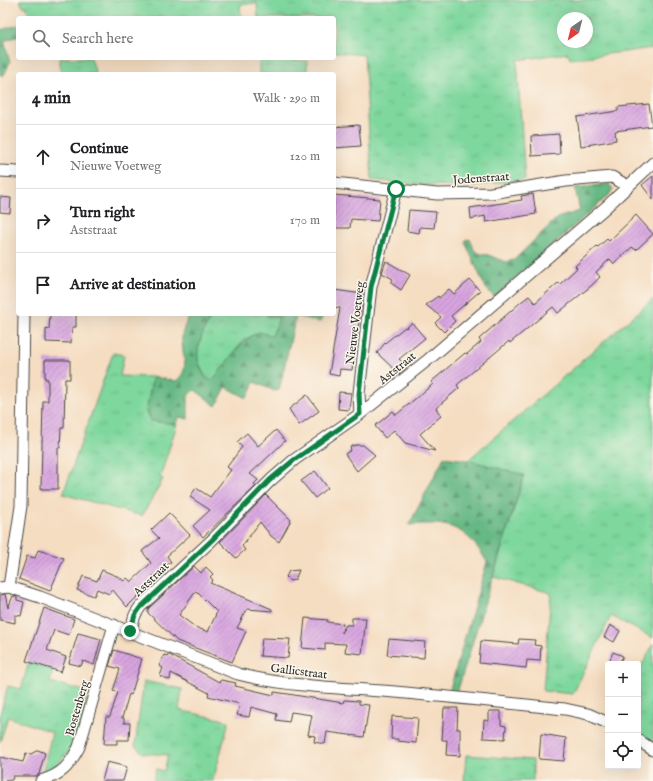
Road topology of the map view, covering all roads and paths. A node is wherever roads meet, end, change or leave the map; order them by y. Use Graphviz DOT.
graph roads {
  1 [pos="653,163"];
  2 [pos="0,171"];
  3 [pos="16,172"];
  4 [pos="336,182"];
  5 [pos="628,186"];
  6 [pos="396,189"];
  7 [pos="24,316"];
  8 [pos="360,414"];
  9 [pos="4,587"];
  10 [pos="114,625"];
  11 [pos="130,631"];
  12 [pos="605,722"];
  13 [pos="641,742"];
  14 [pos="653,750"];
  15 [pos="41,781"];
  1 -- 5 [label="street, Aststraat"];
  2 -- 3 [label="street"];
  4 -- 6 [label="street, Jodenstraat"];
  5 -- 6 [label="street, Jodenstraat"];
  5 -- 8 [label="street, Aststraat"];
  6 -- 8 [label="street, Nieuwe Voetweg"];
  7 -- 9 [label="street"];
  8 -- 11 [label="street, Aststraat"];
  9 -- 10 [label="street, Gallicstraat"];
  10 -- 11 [label="street, Gallicstraat"];
  10 -- 15 [label="street, Bostenberg"];
  11 -- 12 [label="street, Gallicstraat"];
  13 -- 14 [label="street"];
}
